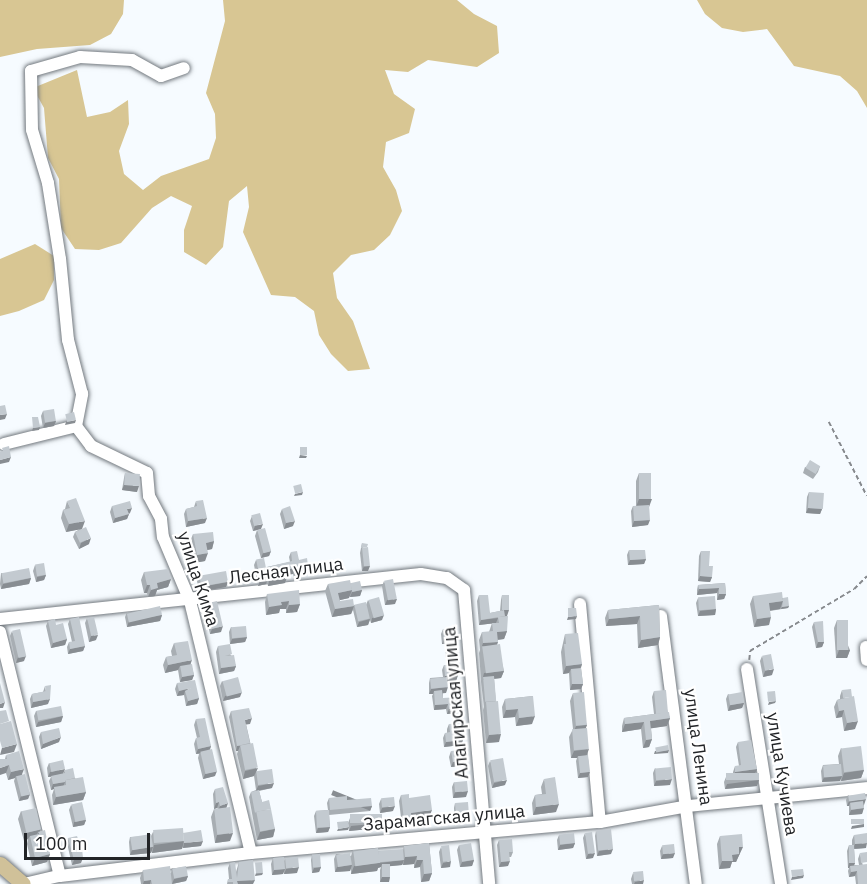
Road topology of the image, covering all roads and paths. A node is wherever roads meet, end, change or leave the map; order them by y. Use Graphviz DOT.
graph roads {
  1 [pos="184,69"];
  2 [pos="829,422"];
  3 [pos="76,426"];
  4 [pos="4,444"];
  5 [pos="867,496"];
  6 [pos="867,576"];
  7 [pos="464,590"];
  8 [pos="190,601"];
  9 [pos="580,604"];
  10 [pos="662,616"];
  11 [pos="0,619"];
  12 [pos="0,632"];
  13 [pos="866,647"];
  14 [pos="867,660"];
  15 [pos="747,669"];
  16 [pos="867,788"];
  17 [pos="768,797"];
  18 [pos="688,806"];
  19 [pos="600,822"];
  20 [pos="485,833"];
  21 [pos="251,853"];
  22 [pos="0,864"];
  23 [pos="60,876"];
  24 [pos="23,884"];
  25 [pos="489,884"];
  26 [pos="696,884"];
  27 [pos="782,884"];
  1 -- 3 [label="street"];
  2 -- 5 [label="path"];
  3 -- 4 [label="street"];
  3 -- 8 [label="street, улица Кима"];
  6 -- 15 [label="path"];
  7 -- 8 [label="street, Лесная улица"];
  7 -- 20 [label="street, Алагирская улица"];
  8 -- 11 [label="street, Лесная улица"];
  8 -- 21 [label="street, улица Кима"];
  9 -- 19 [label="street"];
  10 -- 18 [label="street, улица Ленина"];
  12 -- 23 [label="street"];
  13 -- 14 [label="street"];
  15 -- 17 [label="street, улица Кучиева"];
  16 -- 17 [label="street, Зарамагская улица"];
  17 -- 18 [label="street, Зарамагская улица"];
  17 -- 27 [label="street, улица Кучиева"];
  18 -- 19 [label="street, Зарамагская улица"];
  18 -- 26 [label="street, улица Ленина"];
  19 -- 20 [label="street, Зарамагская улица"];
  20 -- 21 [label="street, Зарамагская улица"];
  20 -- 25 [label="street, Алагирская улица"];
  21 -- 23 [label="street, Зарамагская улица"];
  22 -- 24 [label="main road"];
  23 -- 24 [label="street, Зарамагская улица"];
}
